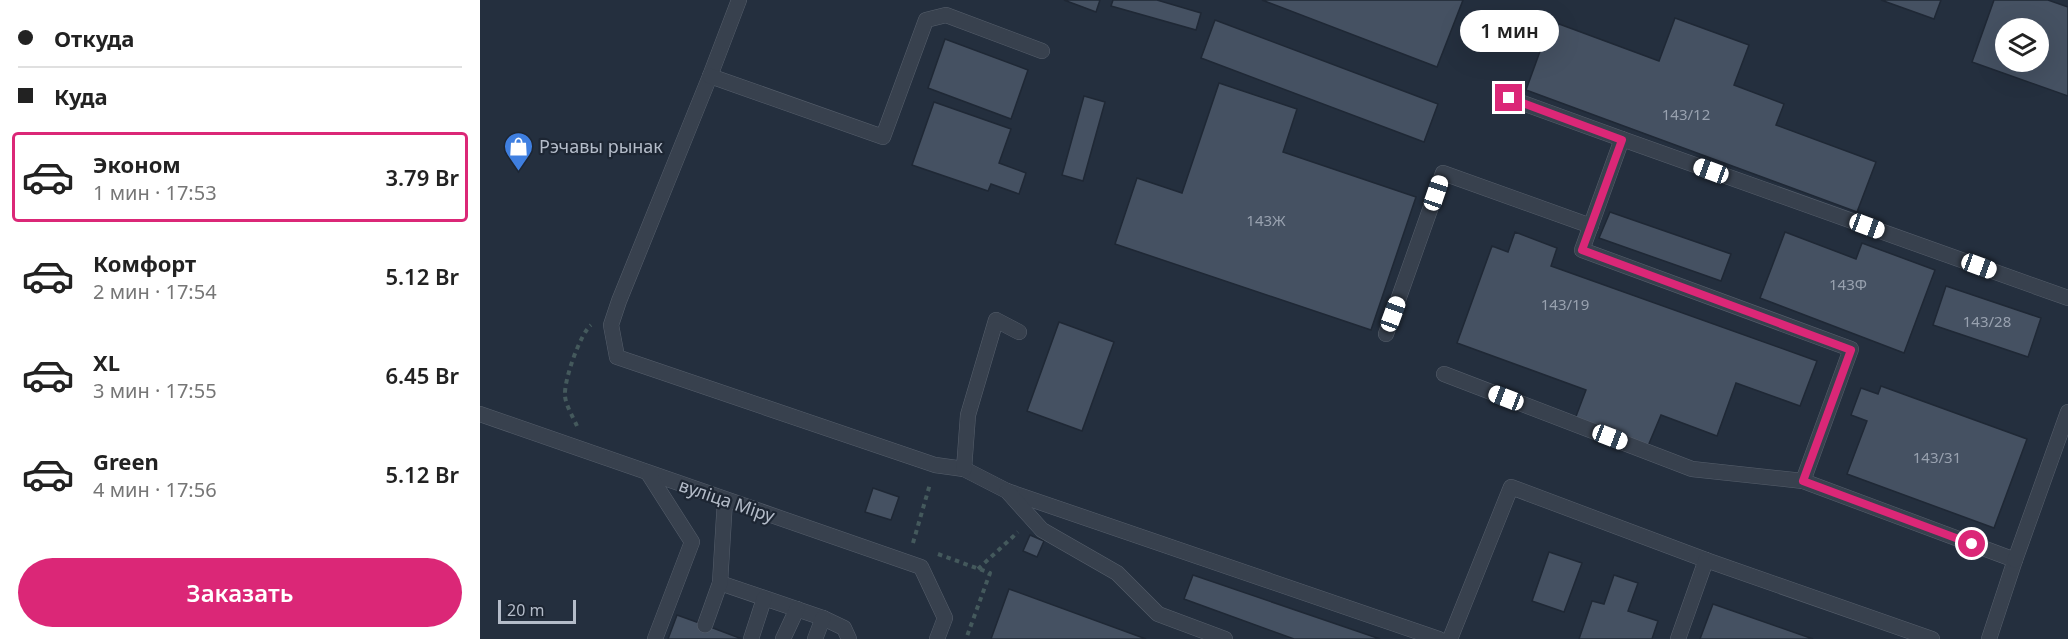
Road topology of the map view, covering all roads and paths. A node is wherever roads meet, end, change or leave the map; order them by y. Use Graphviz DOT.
graph roads {
  1 [pos="739,0"];
  2 [pos="1042,51"];
  3 [pos="710,76"];
  4 [pos="1509,98"];
  5 [pos="1622,140"];
  6 [pos="1591,226"];
  7 [pos="2068,298"];
  8 [pos="619,301"];
  9 [pos="1019,332"];
  10 [pos="1386,334"];
  11 [pos="1444,374"];
  12 [pos="2068,412"];
  13 [pos="480,414"];
  14 [pos="577,427"];
  15 [pos="935,465"];
  16 [pos="964,469"];
  17 [pos="648,473"];
  18 [pos="1803,481"];
  19 [pos="1007,490"];
  20 [pos="725,500"];
  21 [pos="1032,519"];
  22 [pos="923,549"];
  23 [pos="934,553"];
  24 [pos="1706,560"];
  25 [pos="2015,560"];
  26 [pos="978,569"];
  27 [pos="720,583"];
  28 [pos="764,599"];
  29 [pos="796,609"];
  30 [pos="823,618"];
  31 [pos="705,625"];
  32 [pos="655,639"];
  33 [pos="752,639"];
  34 [pos="783,639"];
  35 [pos="815,639"];
  36 [pos="849,639"];
  37 [pos="937,639"];
  38 [pos="966,639"];
  39 [pos="1225,639"];
  40 [pos="1439,639"];
  41 [pos="1450,639"];
  42 [pos="1678,639"];
  43 [pos="1932,639"];
  44 [pos="1989,639"];
  1 -- 3 [label="lane"];
  2 -- 3 [label="lane"];
  3 -- 8 [label="lane"];
  4 -- 5 [label="lane"];
  5 -- 6 [label="lane"];
  5 -- 7 [label="lane"];
  6 -- 10 [label="lane"];
  6 -- 18 [label="lane"];
  8 -- 14 [label="path"];
  8 -- 15 [label="lane"];
  9 -- 16 [label="lane"];
  11 -- 18 [label="lane"];
  12 -- 25 [label="lane"];
  13 -- 17 [label="lane, вуліца Міру"];
  15 -- 16 [label="lane"];
  15 -- 22 [label="path"];
  16 -- 19 [label="lane"];
  17 -- 20 [label="lane, вуліца Міру"];
  17 -- 32 [label="lane"];
  18 -- 25 [label="lane"];
  19 -- 21 [label="lane"];
  19 -- 40 [label="lane"];
  20 -- 27 [label="lane"];
  20 -- 37 [label="lane, вуліца Міру"];
  21 -- 26 [label="path"];
  21 -- 39 [label="lane"];
  23 -- 26 [label="path"];
  24 -- 41 [label="lane"];
  24 -- 42 [label="lane"];
  24 -- 43 [label="lane"];
  25 -- 44 [label="lane"];
  26 -- 38 [label="path"];
  27 -- 28 [label="lane"];
  27 -- 31 [label="lane"];
  28 -- 29 [label="lane"];
  28 -- 33 [label="lane"];
  29 -- 30 [label="lane"];
  29 -- 34 [label="lane"];
  30 -- 35 [label="lane"];
  30 -- 36 [label="lane"];
}
